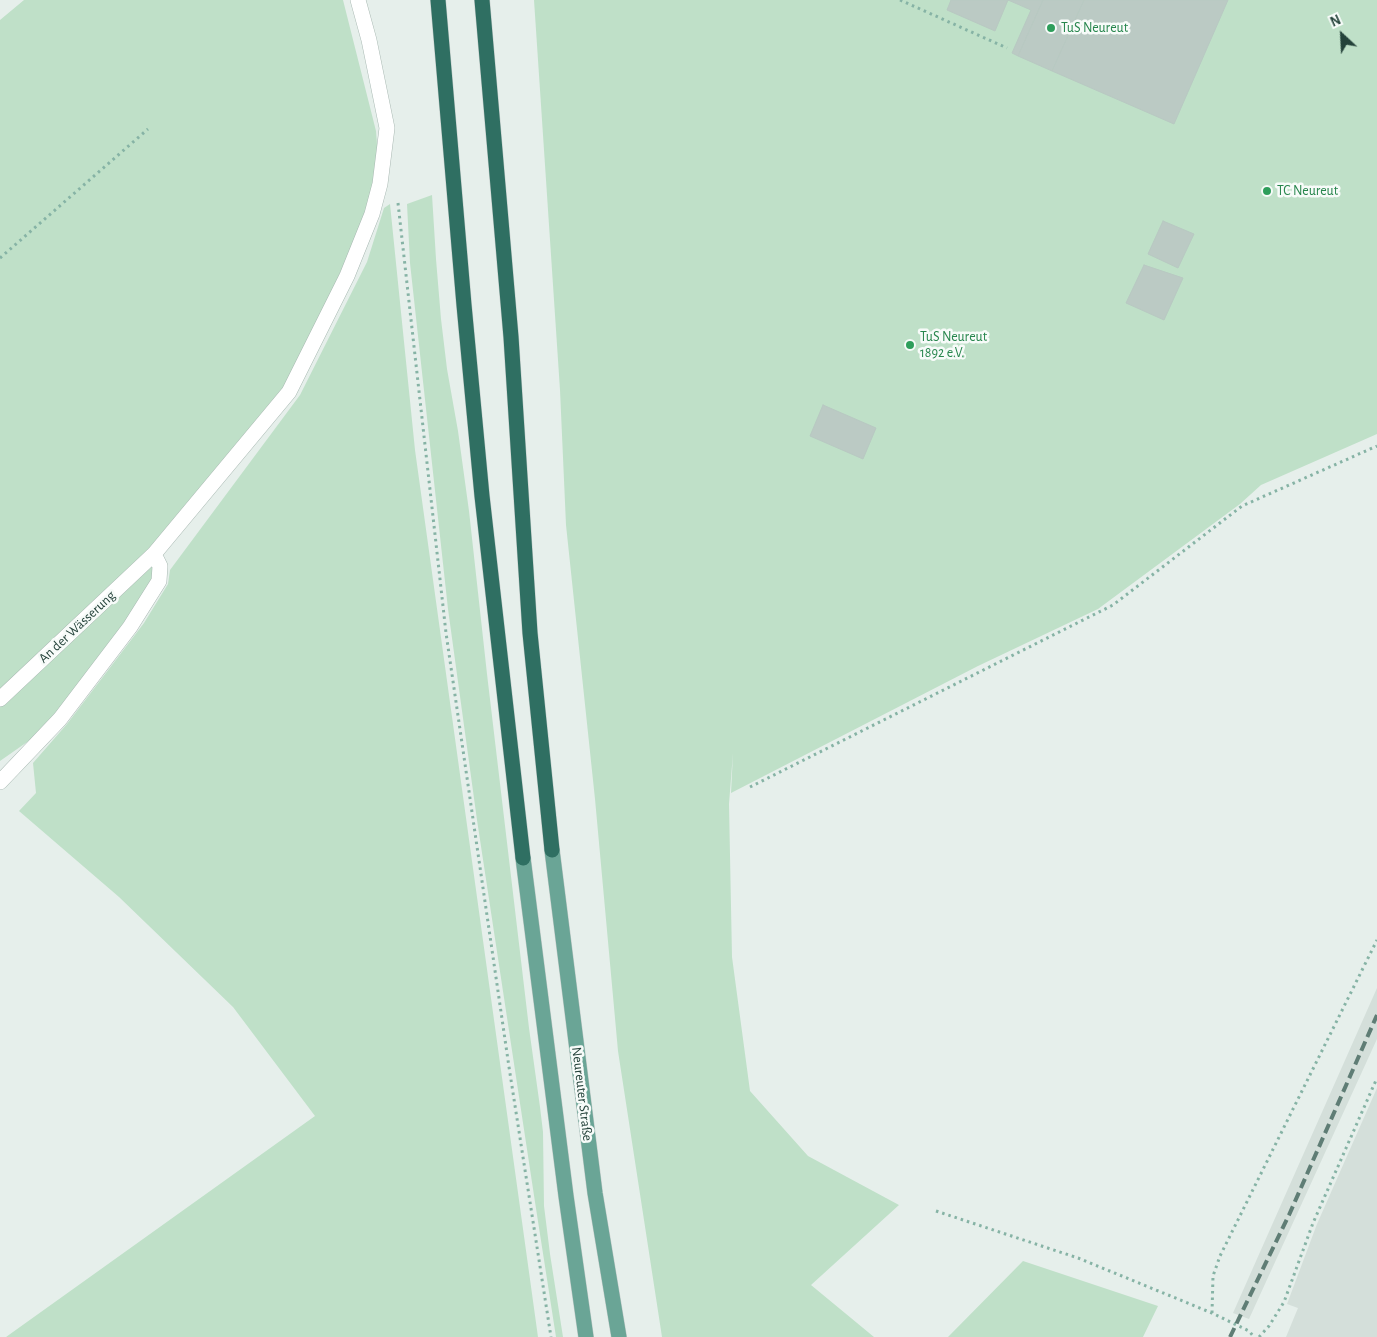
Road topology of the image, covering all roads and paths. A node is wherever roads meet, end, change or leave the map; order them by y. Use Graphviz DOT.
graph roads {
  1 [pos="358,0"];
  2 [pos="438,0"];
  3 [pos="482,0"];
  4 [pos="900,0"];
  5 [pos="1007,48"];
  6 [pos="148,129"];
  7 [pos="397,197"];
  8 [pos="0,258"];
  9 [pos="1377,446"];
  10 [pos="154,554"];
  11 [pos="0,699"];
  12 [pos="0,782"];
  13 [pos="750,787"];
  14 [pos="552,850"];
  15 [pos="523,858"];
  16 [pos="1377,940"];
  17 [pos="1377,1078"];
  18 [pos="936,1211"];
  19 [pos="1212,1313"];
  20 [pos="551,1337"];
  21 [pos="586,1337"];
  22 [pos="619,1337"];
  23 [pos="1254,1337"];
  24 [pos="1259,1337"];
  1 -- 10 [label="street, An der Wässerung"];
  2 -- 15 [label="highway"];
  3 -- 14 [label="highway"];
  4 -- 5 [label="path"];
  6 -- 8 [label="path"];
  7 -- 20 [label="path"];
  9 -- 13 [label="path"];
  10 -- 11 [label="street, An der Wässerung"];
  10 -- 12 [label="street"];
  14 -- 22 [label="main road, Neureuter Straße"];
  15 -- 21 [label="main road, Neureuter Straße"];
  16 -- 19 [label="path"];
  17 -- 24 [label="path"];
  18 -- 19 [label="path"];
  19 -- 23 [label="path"];
}
